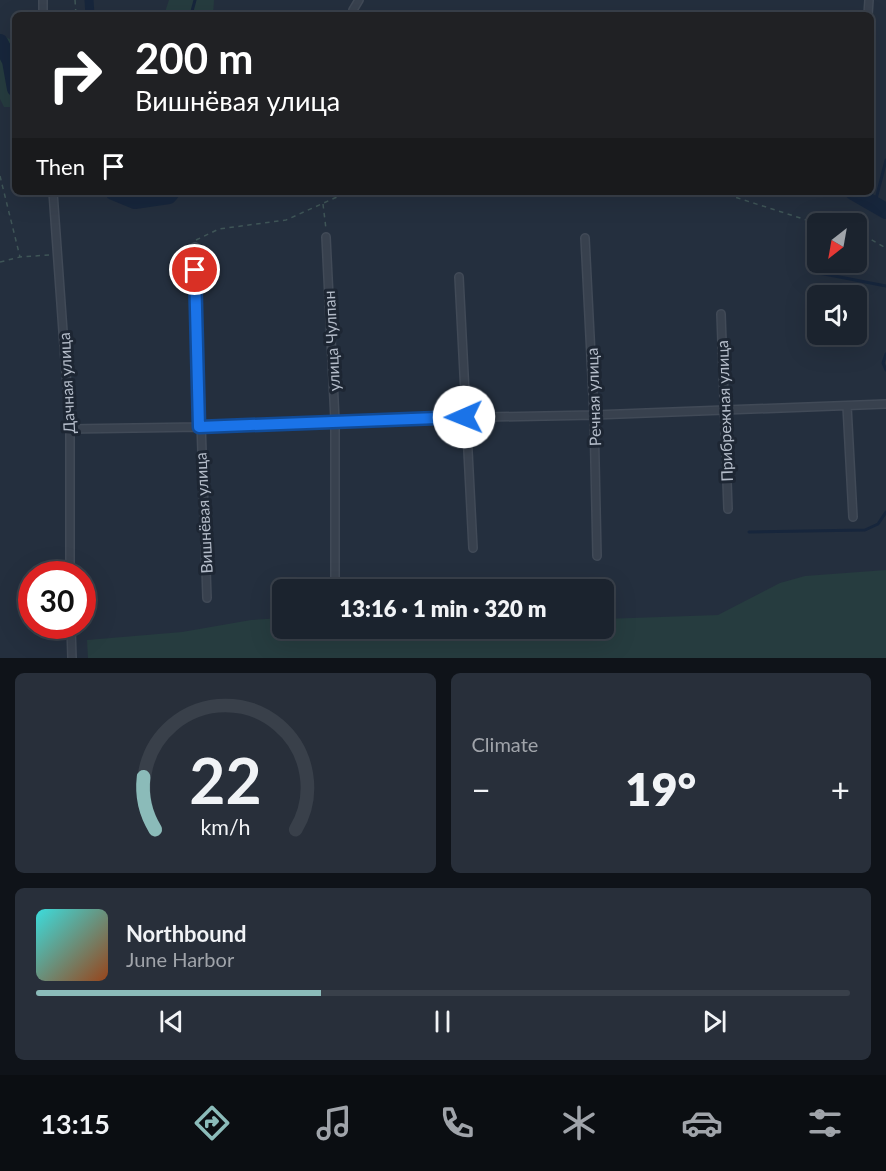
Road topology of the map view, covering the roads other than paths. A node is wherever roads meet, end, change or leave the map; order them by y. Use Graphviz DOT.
graph roads {
  1 [pos="359,0"];
  2 [pos="353,10"];
  3 [pos="53,195"];
  4 [pos="326,237"];
  5 [pos="585,238"];
  6 [pos="195,247"];
  7 [pos="459,277"];
  8 [pos="721,314"];
  9 [pos="886,404"];
  10 [pos="847,406"];
  11 [pos="723,410"];
  12 [pos="594,415"];
  13 [pos="464,417"];
  14 [pos="335,420"];
  15 [pos="199,427"];
  16 [pos="69,429"];
  17 [pos="728,508"];
  18 [pos="853,517"];
  19 [pos="473,548"];
  20 [pos="597,556"];
  21 [pos="70,561"];
  22 [pos="335,579"];
  23 [pos="207,598"];
  24 [pos="71,639"];
  25 [pos="72,658"];
  1 -- 2 [label="street"];
  3 -- 16 [label="street, Дачная улица"];
  4 -- 14 [label="street, улица Чулпан"];
  5 -- 12 [label="street, Речная улица"];
  6 -- 15 [label="street, Вишнёвая улица"];
  7 -- 13 [label="street"];
  8 -- 11 [label="street, Прибрежная улица"];
  9 -- 10 [label="street"];
  10 -- 11 [label="street"];
  10 -- 18 [label="street"];
  11 -- 12 [label="street"];
  11 -- 17 [label="street, Прибрежная улица"];
  12 -- 13 [label="street"];
  12 -- 20 [label="street, Речная улица"];
  13 -- 14 [label="street"];
  13 -- 19 [label="street"];
  14 -- 15 [label="street"];
  14 -- 22 [label="street, улица Чулпан"];
  15 -- 16 [label="street"];
  15 -- 23 [label="street, Вишнёвая улица"];
  16 -- 21 [label="street, Дачная улица"];
  24 -- 25 [label="street"];
}
